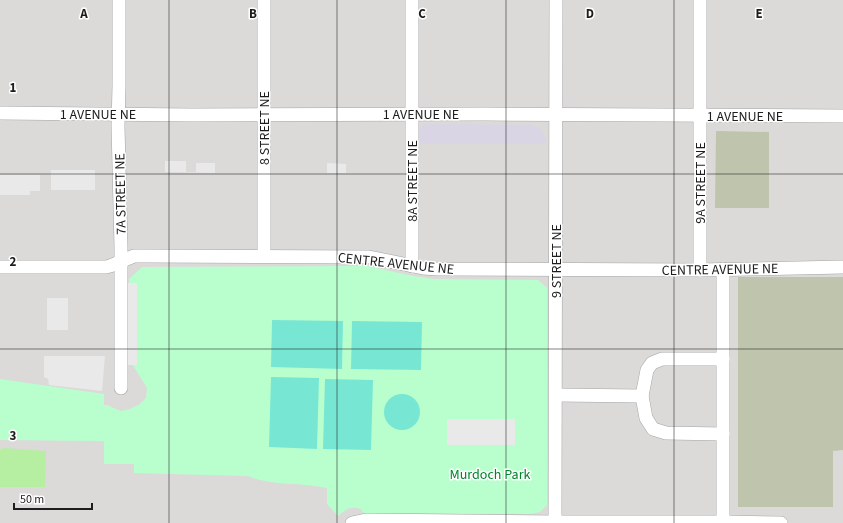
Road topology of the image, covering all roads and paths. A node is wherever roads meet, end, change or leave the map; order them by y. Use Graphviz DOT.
graph roads {
  1 [pos="119,0"];
  2 [pos="264,0"];
  3 [pos="412,0"];
  4 [pos="556,0"];
  5 [pos="700,0"];
  6 [pos="0,113"];
  7 [pos="119,114"];
  8 [pos="411,114"];
  9 [pos="264,115"];
  10 [pos="556,115"];
  11 [pos="700,116"];
  12 [pos="843,116"];
  13 [pos="264,256"];
  14 [pos="121,261"];
  15 [pos="412,266"];
  16 [pos="0,267"];
  17 [pos="843,267"];
  18 [pos="556,269"];
  19 [pos="723,269"];
  20 [pos="700,270"];
  21 [pos="723,359"];
  22 [pos="121,388"];
  23 [pos="556,395"];
  24 [pos="642,396"];
  25 [pos="723,434"];
  26 [pos="556,522"];
  27 [pos="723,522"];
  28 [pos="352,523"];
  29 [pos="781,523"];
  1 -- 7 [label="street, 7A STREET NE"];
  2 -- 9 [label="street, 8 STREET NE"];
  3 -- 8 [label="street, 8A STREET NE"];
  4 -- 10 [label="street, 9 STREET NE"];
  5 -- 11 [label="street, 9A STREET NE"];
  6 -- 7 [label="street, 1 AVENUE NE"];
  7 -- 9 [label="street, 1 AVENUE NE"];
  7 -- 14 [label="street, 7A STREET NE"];
  8 -- 9 [label="street, 1 AVENUE NE"];
  8 -- 10 [label="street, 1 AVENUE NE"];
  8 -- 15 [label="street, 8A STREET NE"];
  9 -- 13 [label="street, 8 STREET NE"];
  10 -- 11 [label="street, 1 AVENUE NE"];
  10 -- 18 [label="street, 9 STREET NE"];
  11 -- 12 [label="street, 1 AVENUE NE"];
  11 -- 20 [label="street, 9A STREET NE"];
  13 -- 14 [label="street, CENTRE AVENUE NE"];
  13 -- 15 [label="street, CENTRE AVENUE NE"];
  14 -- 16 [label="street, CENTRE AVENUE NE"];
  14 -- 22 [label="street, 7A STREET NE"];
  15 -- 18 [label="street, CENTRE AVENUE NE"];
  17 -- 19 [label="street, CENTRE AVENUE NE"];
  18 -- 20 [label="street, CENTRE AVENUE NE"];
  18 -- 23 [label="street, 9 STREET NE"];
  19 -- 20 [label="street, CENTRE AVENUE NE"];
  19 -- 21 [label="street"];
  21 -- 24 [label="street"];
  21 -- 25 [label="street"];
  23 -- 24 [label="street"];
  23 -- 26 [label="street, 9 STREET NE"];
  24 -- 25 [label="street"];
  25 -- 27 [label="street"];
  26 -- 27 [label="street"];
  26 -- 28 [label="street"];
  27 -- 29 [label="street"];
}
